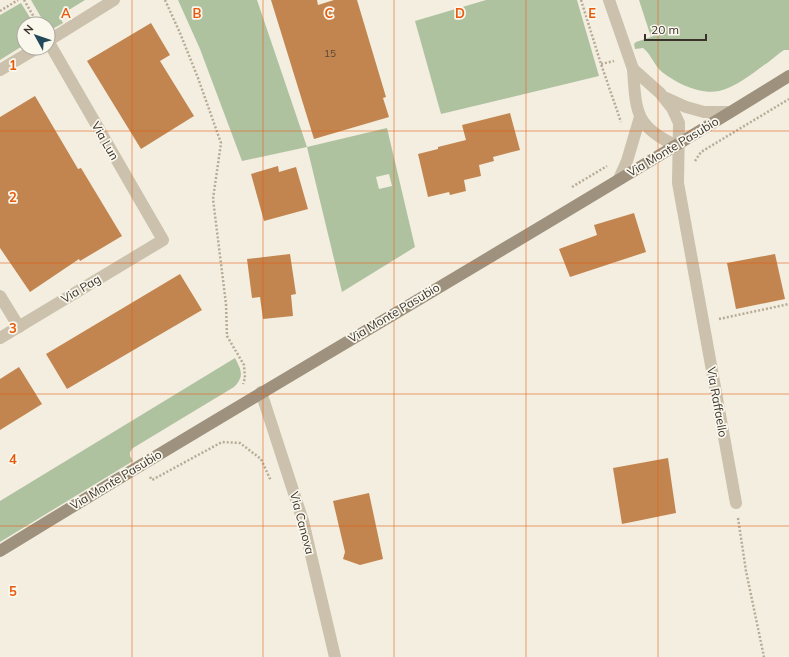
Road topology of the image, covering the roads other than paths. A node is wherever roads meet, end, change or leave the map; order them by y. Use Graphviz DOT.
graph roads {
  1 [pos="114,0"];
  2 [pos="609,0"];
  3 [pos="56,36"];
  4 [pos="56,55"];
  5 [pos="23,56"];
  6 [pos="632,69"];
  7 [pos="0,70"];
  8 [pos="789,76"];
  9 [pos="662,96"];
  10 [pos="730,112"];
  11 [pos="640,117"];
  12 [pos="677,146"];
  13 [pos="619,179"];
  14 [pos="163,240"];
  15 [pos="0,296"];
  16 [pos="19,326"];
  17 [pos="0,338"];
  18 [pos="262,392"];
  19 [pos="736,503"];
  20 [pos="0,551"];
  21 [pos="335,657"];
  1 -- 3 [label="street"];
  2 -- 6 [label="street"];
  4 -- 14 [label="street, Via Lun"];
  5 -- 7 [label="street"];
  6 -- 9 [label="street"];
  6 -- 11 [label="street"];
  8 -- 10 [label="main road, Via Monte Pasubio"];
  9 -- 10 [label="street"];
  9 -- 12 [label="street, Via Raffaello"];
  10 -- 12 [label="main road, Via Monte Pasubio"];
  11 -- 12 [label="street"];
  11 -- 13 [label="street"];
  12 -- 13 [label="main road, Via Monte Pasubio"];
  12 -- 19 [label="street, Via Raffaello"];
  13 -- 18 [label="main road, Via Monte Pasubio"];
  14 -- 16 [label="street, Via Pag"];
  15 -- 16 [label="street"];
  16 -- 17 [label="street, Via Pag"];
  18 -- 20 [label="main road, Via Monte Pasubio"];
  18 -- 21 [label="street, Via Canova"];
}
